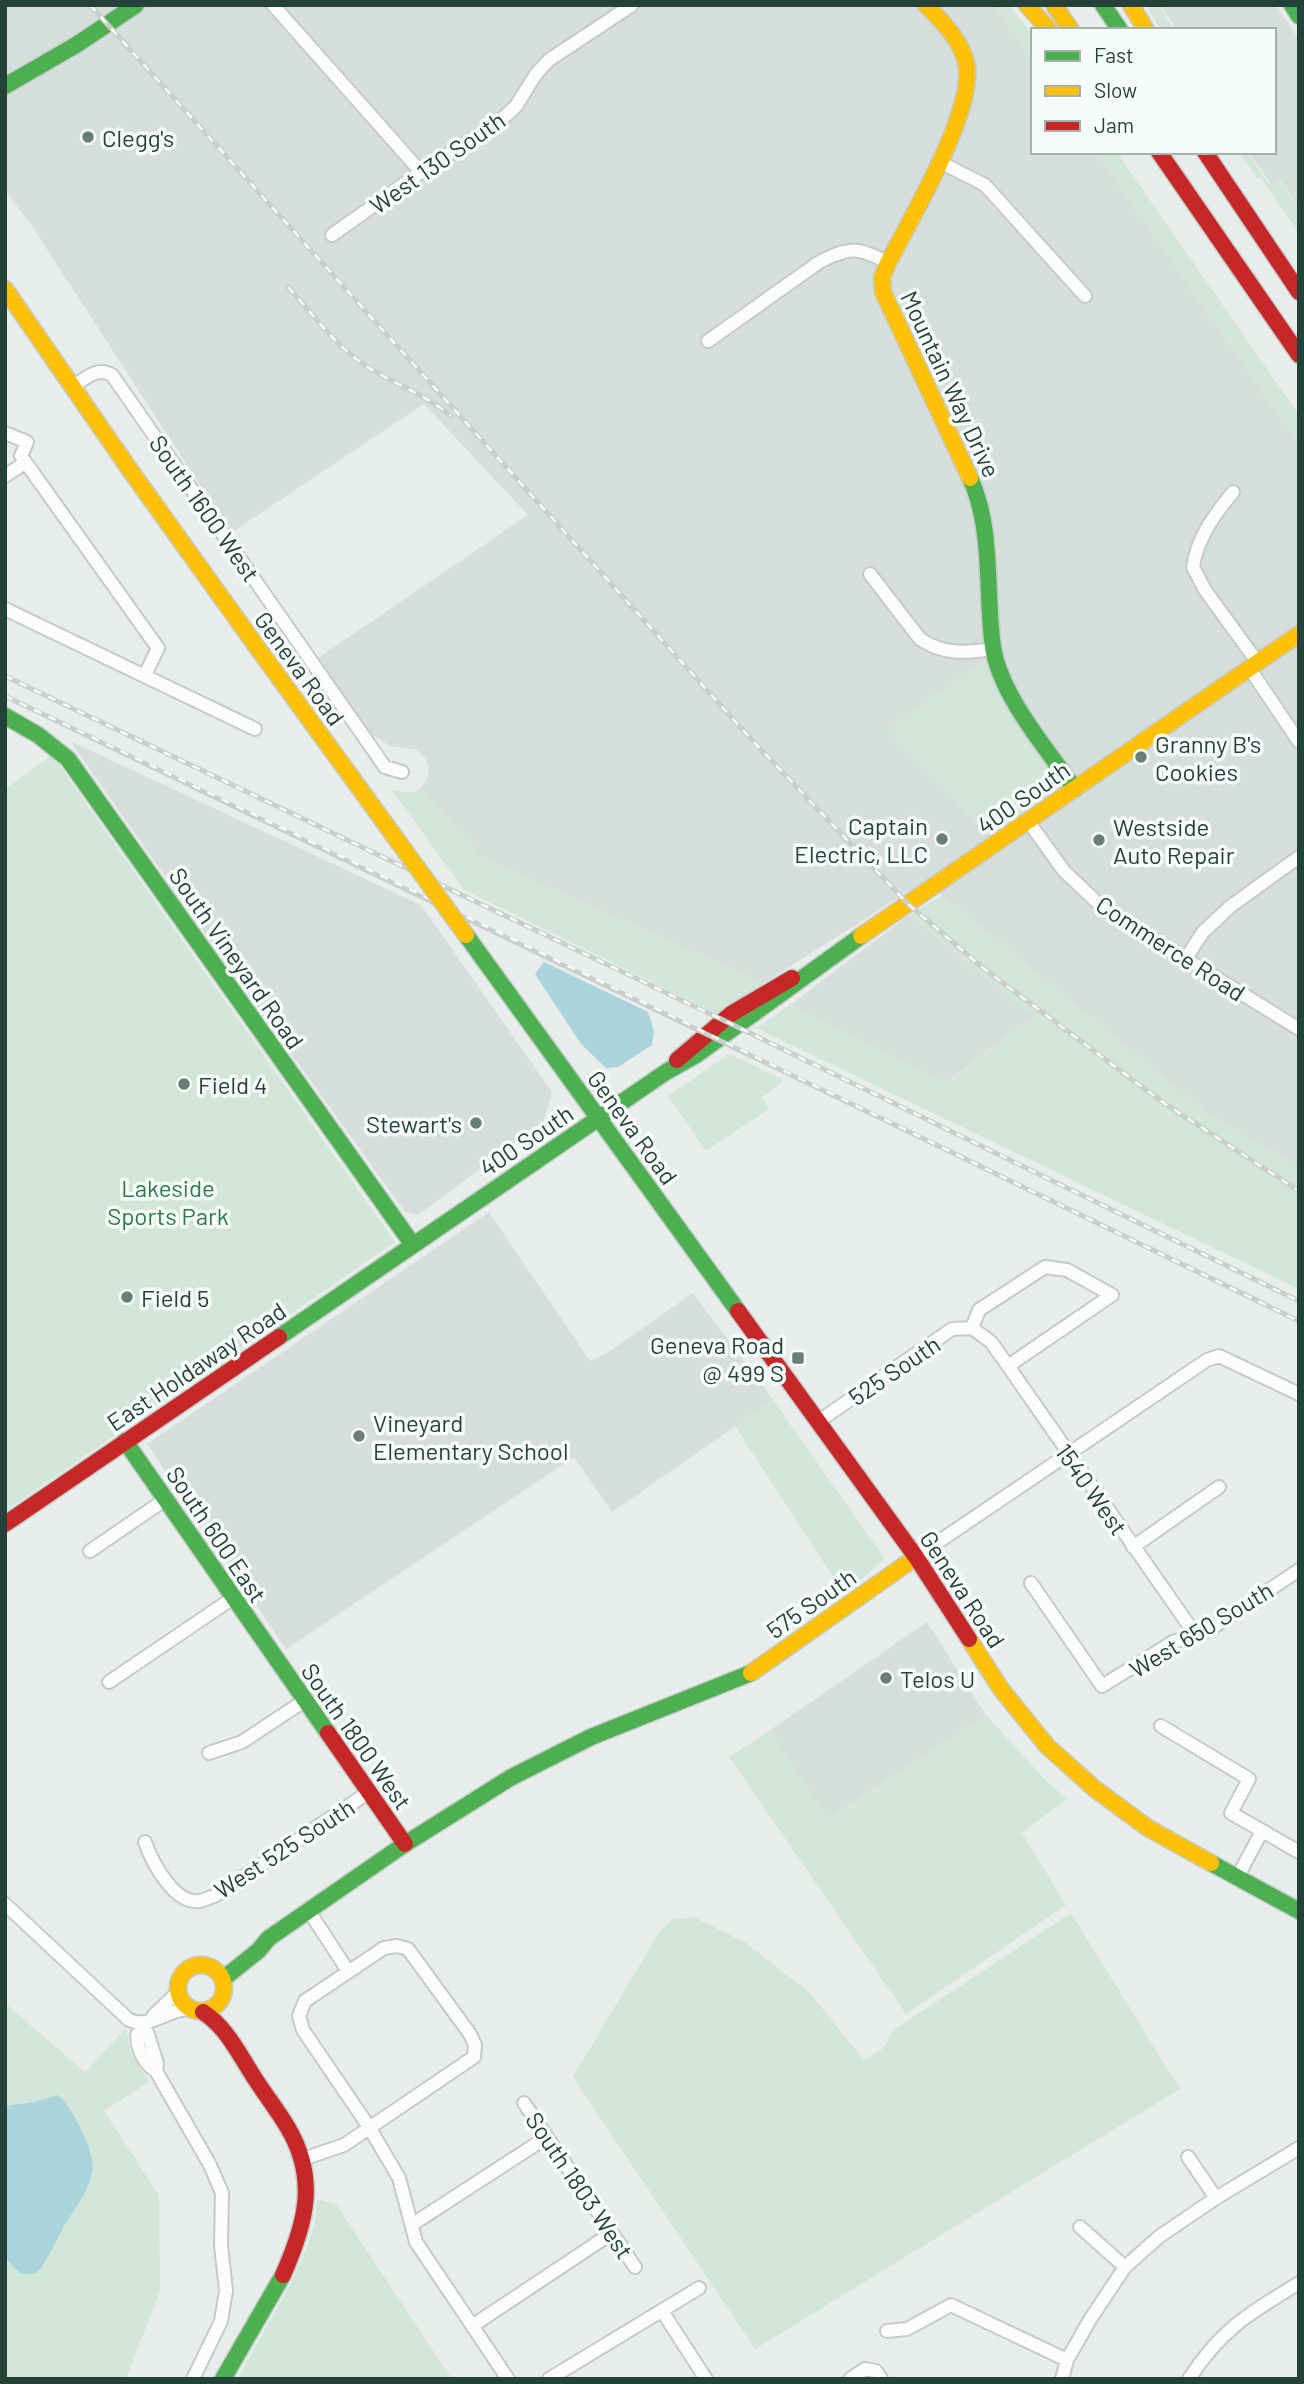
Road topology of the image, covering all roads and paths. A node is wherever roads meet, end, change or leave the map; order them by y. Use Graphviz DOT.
graph roads {
  1 [pos="136,5"];
  2 [pos="273,5"];
  3 [pos="632,5"];
  4 [pos="926,5"];
  5 [pos="1027,5"];
  6 [pos="1054,5"];
  7 [pos="1103,5"];
  8 [pos="1131,5"];
  9 [pos="1292,5"];
  10 [pos="1299,16"];
  11 [pos="1047,28"];
  12 [pos="1070,28"];
  13 [pos="1119,28"];
  14 [pos="1145,28"];
  15 [pos="5,86"];
  16 [pos="1160,154"];
  17 [pos="1206,154"];
  18 [pos="939,161"];
  19 [pos="421,172"];
  20 [pos="332,235"];
  21 [pos="888,263"];
  22 [pos="5,289"];
  23 [pos="1299,292"];
  24 [pos="1085,296"];
  25 [pos="708,341"];
  26 [pos="1299,355"];
  27 [pos="72,387"];
  28 [pos="5,433"];
  29 [pos="25,463"];
  30 [pos="5,476"];
  31 [pos="1233,492"];
  32 [pos="870,574"];
  33 [pos="5,609"];
  34 [pos="1299,634"];
  35 [pos="993,649"];
  36 [pos="1254,666"];
  37 [pos="145,675"];
  38 [pos="5,716"];
  39 [pos="256,729"];
  40 [pos="1299,742"];
  41 [pos="402,772"];
  42 [pos="1075,789"];
  43 [pos="1028,821"];
  44 [pos="1299,858"];
  45 [pos="1186,958"];
  46 [pos="1299,1029"];
  47 [pos="598,1118"];
  48 [pos="413,1245"];
  49 [pos="972,1328"];
  50 [pos="991,1342"];
  51 [pos="1008,1366"];
  52 [pos="1299,1394"];
  53 [pos="818,1421"];
  54 [pos="125,1441"];
  55 [pos="1069,1455"];
  56 [pos="1219,1487"];
  57 [pos="166,1499"];
  58 [pos="5,1524"];
  59 [pos="1133,1547"];
  60 [pos="90,1551"];
  61 [pos="916,1557"];
  62 [pos="1299,1570"];
  63 [pos="1031,1583"];
  64 [pos="233,1598"];
  65 [pos="1195,1634"];
  66 [pos="271,1653"];
  67 [pos="109,1682"];
  68 [pos="304,1701"];
  69 [pos="1161,1726"];
  70 [pos="209,1753"];
  71 [pos="369,1792"];
  72 [pos="1262,1831"];
  73 [pos="145,1842"];
  74 [pos="405,1844"];
  75 [pos="1299,1852"];
  76 [pos="1237,1878"];
  77 [pos="5,1904"];
  78 [pos="309,1911"];
  79 [pos="1299,1911"];
  80 [pos="348,1971"];
  81 [pos="218,1973"];
  82 [pos="178,1992"];
  83 [pos="221,2002"];
  84 [pos="196,2010"];
  85 [pos="144,2024"];
  86 [pos="229,2037"];
  87 [pos="524,2103"];
  88 [pos="369,2127"];
  89 [pos="547,2137"];
  90 [pos="1299,2148"];
  91 [pos="1188,2158"];
  92 [pos="303,2159"];
  93 [pos="1216,2198"];
  94 [pos="413,2224"];
  95 [pos="1080,2227"];
  96 [pos="612,2233"];
  97 [pos="635,2267"];
  98 [pos="1125,2267"];
  99 [pos="1299,2283"];
  100 [pos="699,2288"];
  101 [pos="662,2311"];
  102 [pos="472,2326"];
  103 [pos="887,2330"];
  104 [pos="1067,2360"];
  105 [pos="879,2375"];
  106 [pos="193,2379"];
  107 [pos="223,2379"];
  108 [pos="508,2379"];
  109 [pos="548,2379"];
  110 [pos="706,2379"];
  111 [pos="850,2379"];
  112 [pos="1062,2379"];
  113 [pos="1189,2379"];
  1 -- 15 [label="main road"];
  2 -- 19 [label="street"];
  3 -- 19 [label="street, West 130 South"];
  4 -- 18 [label="main road, Mountain Way Drive"];
  5 -- 11 [label="main road"];
  6 -- 12 [label="main road"];
  7 -- 13 [label="main road"];
  8 -- 14 [label="main road"];
  9 -- 10 [label="main road"];
  16 -- 26 [label="main road"];
  17 -- 23 [label="main road"];
  18 -- 21 [label="main road, Mountain Way Drive"];
  18 -- 24 [label="street"];
  19 -- 20 [label="street, West 130 South"];
  21 -- 25 [label="street"];
  21 -- 35 [label="main road, Mountain Way Drive"];
  22 -- 27 [label="main road, Geneva Road"];
  27 -- 41 [label="street, South 1600 West"];
  27 -- 47 [label="main road, Geneva Road, bridge"];
  28 -- 29 [label="street"];
  29 -- 30 [label="street"];
  29 -- 37 [label="street"];
  31 -- 36 [label="street"];
  32 -- 35 [label="street"];
  33 -- 37 [label="street"];
  34 -- 36 [label="main road, 400 South"];
  35 -- 42 [label="main road, Mountain Way Drive"];
  36 -- 40 [label="street"];
  36 -- 42 [label="main road, 400 South"];
  37 -- 39 [label="street"];
  38 -- 48 [label="main road, South Vineyard Road"];
  42 -- 43 [label="main road, 400 South"];
  43 -- 45 [label="street, Commerce Road"];
  43 -- 47 [label="main road, 400 South"];
  44 -- 45 [label="street"];
  45 -- 46 [label="street, Commerce Road"];
  47 -- 48 [label="main road, 400 South"];
  47 -- 53 [label="main road, Geneva Road"];
  48 -- 54 [label="main road, East Holdaway Road"];
  49 -- 50 [label="street, 525 South"];
  49 -- 51 [label="street, 525 South"];
  49 -- 53 [label="street, 525 South"];
  50 -- 51 [label="street, 1540 West"];
  51 -- 55 [label="street, 1540 West"];
  52 -- 55 [label="street, 575 South"];
  53 -- 61 [label="main road, Geneva Road"];
  54 -- 57 [label="main road, South 600 East"];
  54 -- 58 [label="main road, East Holdaway Road"];
  55 -- 59 [label="street, 1540 West"];
  55 -- 61 [label="street, 575 South"];
  56 -- 59 [label="street"];
  57 -- 60 [label="street"];
  57 -- 64 [label="main road, South 600 East"];
  59 -- 65 [label="street, 1540 West"];
  61 -- 74 [label="main road, 575 South"];
  61 -- 76 [label="main road, Geneva Road"];
  62 -- 65 [label="street, West 650 South"];
  63 -- 65 [label="street, West 650 South"];
  64 -- 66 [label="main road, South 600 East"];
  64 -- 67 [label="street"];
  66 -- 68 [label="main road, South 1800 West"];
  68 -- 70 [label="street"];
  68 -- 71 [label="main road, South 1800 West"];
  69 -- 72 [label="street"];
  71 -- 73 [label="street, West 525 South"];
  71 -- 74 [label="main road, South 1800 West"];
  72 -- 75 [label="street"];
  72 -- 76 [label="street"];
  74 -- 78 [label="main road, 575 South"];
  76 -- 79 [label="main road, Geneva Road"];
  77 -- 85 [label="street"];
  78 -- 80 [label="street"];
  78 -- 81 [label="main road, 575 South"];
  80 -- 88 [label="street"];
  80 -- 88 [label="street"];
  81 -- 82 [label="main road"];
  81 -- 83 [label="main road"];
  82 -- 84 [label="main road"];
  82 -- 85 [label="street"];
  83 -- 84 [label="main road"];
  83 -- 86 [label="main road"];
  84 -- 85 [label="street"];
  84 -- 86 [label="main road"];
  85 -- 106 [label="street"];
  86 -- 92 [label="main road"];
  87 -- 89 [label="street, South 1803 West"];
  88 -- 92 [label="street"];
  88 -- 94 [label="street"];
  89 -- 94 [label="street"];
  89 -- 96 [label="street, South 1803 West"];
  90 -- 93 [label="street"];
  91 -- 93 [label="street"];
  92 -- 107 [label="main road"];
  93 -- 98 [label="street"];
  94 -- 102 [label="street"];
  95 -- 98 [label="street"];
  96 -- 97 [label="street, South 1803 West"];
  96 -- 102 [label="street"];
  98 -- 104 [label="street"];
  99 -- 113 [label="street"];
  100 -- 101 [label="street"];
  101 -- 109 [label="street"];
  101 -- 110 [label="street"];
  102 -- 108 [label="street"];
  103 -- 104 [label="street"];
  104 -- 112 [label="street"];
  105 -- 111 [label="street"];
}
